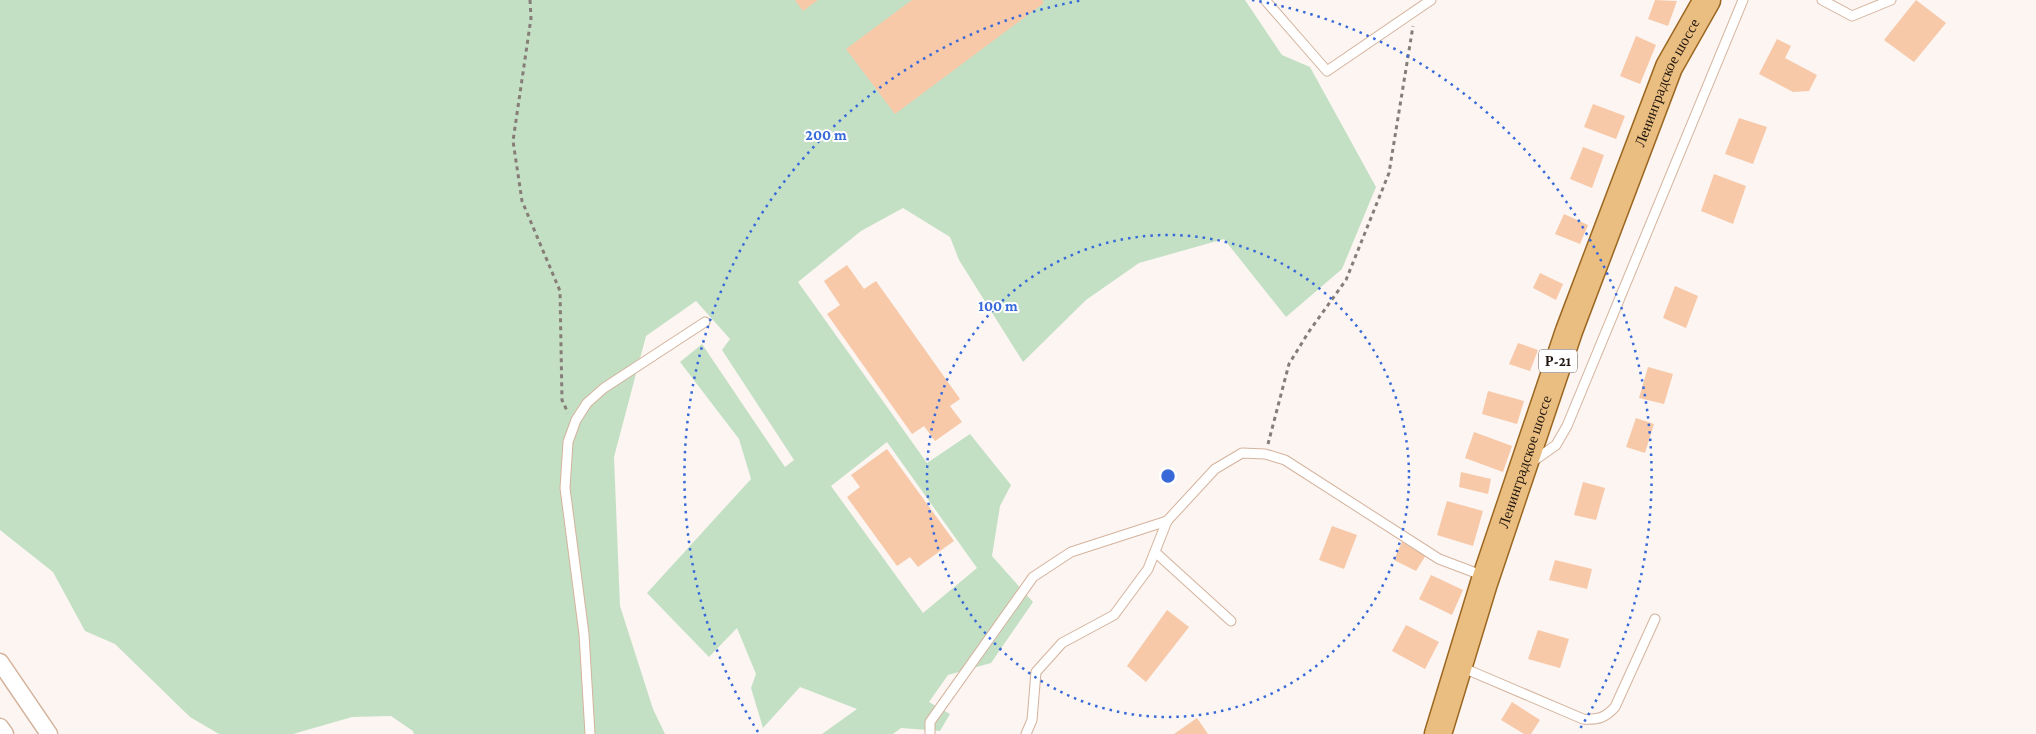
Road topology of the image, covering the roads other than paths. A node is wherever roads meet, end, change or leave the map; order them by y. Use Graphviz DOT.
graph roads {
  1 [pos="1265,0"];
  2 [pos="1432,0"];
  3 [pos="1707,0"];
  4 [pos="1742,0"];
  5 [pos="1822,0"];
  6 [pos="1891,0"];
  7 [pos="705,322"];
  8 [pos="1523,469"];
  9 [pos="1167,520"];
  10 [pos="1155,552"];
  11 [pos="1486,577"];
  12 [pos="1655,618"];
  13 [pos="1231,621"];
  14 [pos="0,662"];
  15 [pos="1459,666"];
  16 [pos="0,727"];
  17 [pos="5,734"];
  18 [pos="49,734"];
  19 [pos="590,734"];
  20 [pos="930,734"];
  21 [pos="1026,734"];
  22 [pos="1438,734"];
  1 -- 2 [label="lane"];
  3 -- 8 [label="main road, Ленинградское шоссе / Р-21"];
  4 -- 8 [label="lane"];
  5 -- 6 [label="lane"];
  7 -- 19 [label="lane"];
  8 -- 11 [label="main road, Ленинградское шоссе / Р-21"];
  9 -- 10 [label="lane"];
  9 -- 11 [label="lane"];
  9 -- 20 [label="lane"];
  10 -- 13 [label="lane"];
  10 -- 21 [label="lane"];
  11 -- 15 [label="main road, Ленинградское шоссе / Р-21"];
  12 -- 15 [label="lane"];
  14 -- 18 [label="street"];
  15 -- 22 [label="main road, Ленинградское шоссе / Р-21"];
  16 -- 17 [label="street"];
}
